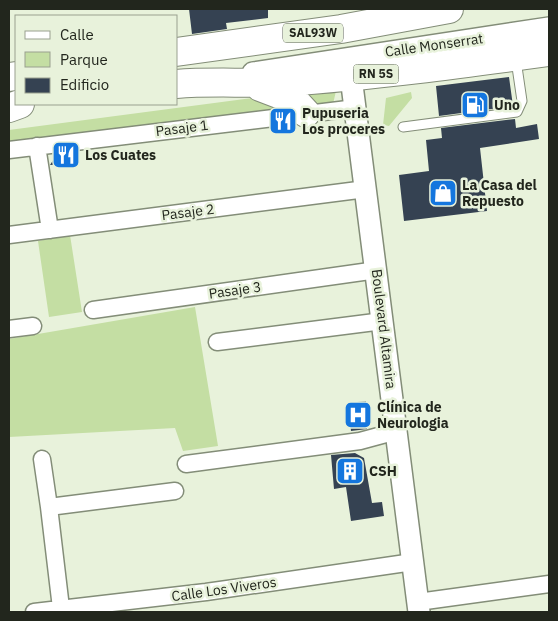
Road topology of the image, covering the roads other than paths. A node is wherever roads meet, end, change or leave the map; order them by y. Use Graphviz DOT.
graph roads {
  1 [pos="406,9"];
  2 [pos="449,9"];
  3 [pos="369,16"];
  4 [pos="549,28"];
  5 [pos="178,52"];
  6 [pos="549,52"];
  7 [pos="515,57"];
  8 [pos="343,68"];
  9 [pos="189,83"];
  10 [pos="356,108"];
  11 [pos="306,113"];
  12 [pos="403,127"];
  13 [pos="38,146"];
  14 [pos="9,150"];
  15 [pos="366,189"];
  16 [pos="50,230"];
  17 [pos="9,235"];
  18 [pos="377,270"];
  19 [pos="93,310"];
  20 [pos="383,321"];
  21 [pos="33,326"];
  22 [pos="9,329"];
  23 [pos="217,342"];
  24 [pos="397,431"];
  25 [pos="42,459"];
  26 [pos="186,464"];
  27 [pos="175,490"];
  28 [pos="49,507"];
  29 [pos="413,562"];
  30 [pos="549,584"];
  31 [pos="418,607"];
  32 [pos="48,611"];
  1 -- 3 [label="highway"];
  2 -- 3 [label="highway, SAL93W"];
  3 -- 5 [label="highway, SAL93W"];
  4 -- 8 [label="street, Calle Monserrat"];
  6 -- 7 [label="highway, RN 5S"];
  7 -- 8 [label="highway, RN 5S"];
  7 -- 12 [label="lane"];
  8 -- 9 [label="highway, RN 5S"];
  8 -- 10 [label="street, Boulevard Altamira"];
  9 -- 11 [label="highway"];
  10 -- 11 [label="street, Pasaje 1"];
  10 -- 15 [label="street, Boulevard Altamira"];
  11 -- 13 [label="street, Pasaje 1"];
  13 -- 14 [label="street, Pasaje 1"];
  13 -- 16 [label="street"];
  15 -- 16 [label="street, Pasaje 2"];
  15 -- 18 [label="street, Boulevard Altamira"];
  16 -- 17 [label="street, Pasaje 2"];
  18 -- 19 [label="street, Pasaje 3"];
  18 -- 20 [label="street, Boulevard Altamira"];
  20 -- 23 [label="street"];
  20 -- 24 [label="street, Boulevard Altamira"];
  21 -- 22 [label="street"];
  24 -- 26 [label="street"];
  24 -- 29 [label="street, Boulevard Altamira"];
  25 -- 28 [label="street"];
  27 -- 28 [label="street"];
  28 -- 32 [label="street"];
  29 -- 31 [label="street, Boulevard Altamira"];
  29 -- 32 [label="street, Calle Los Viveros"];
  30 -- 31 [label="street"];
}
